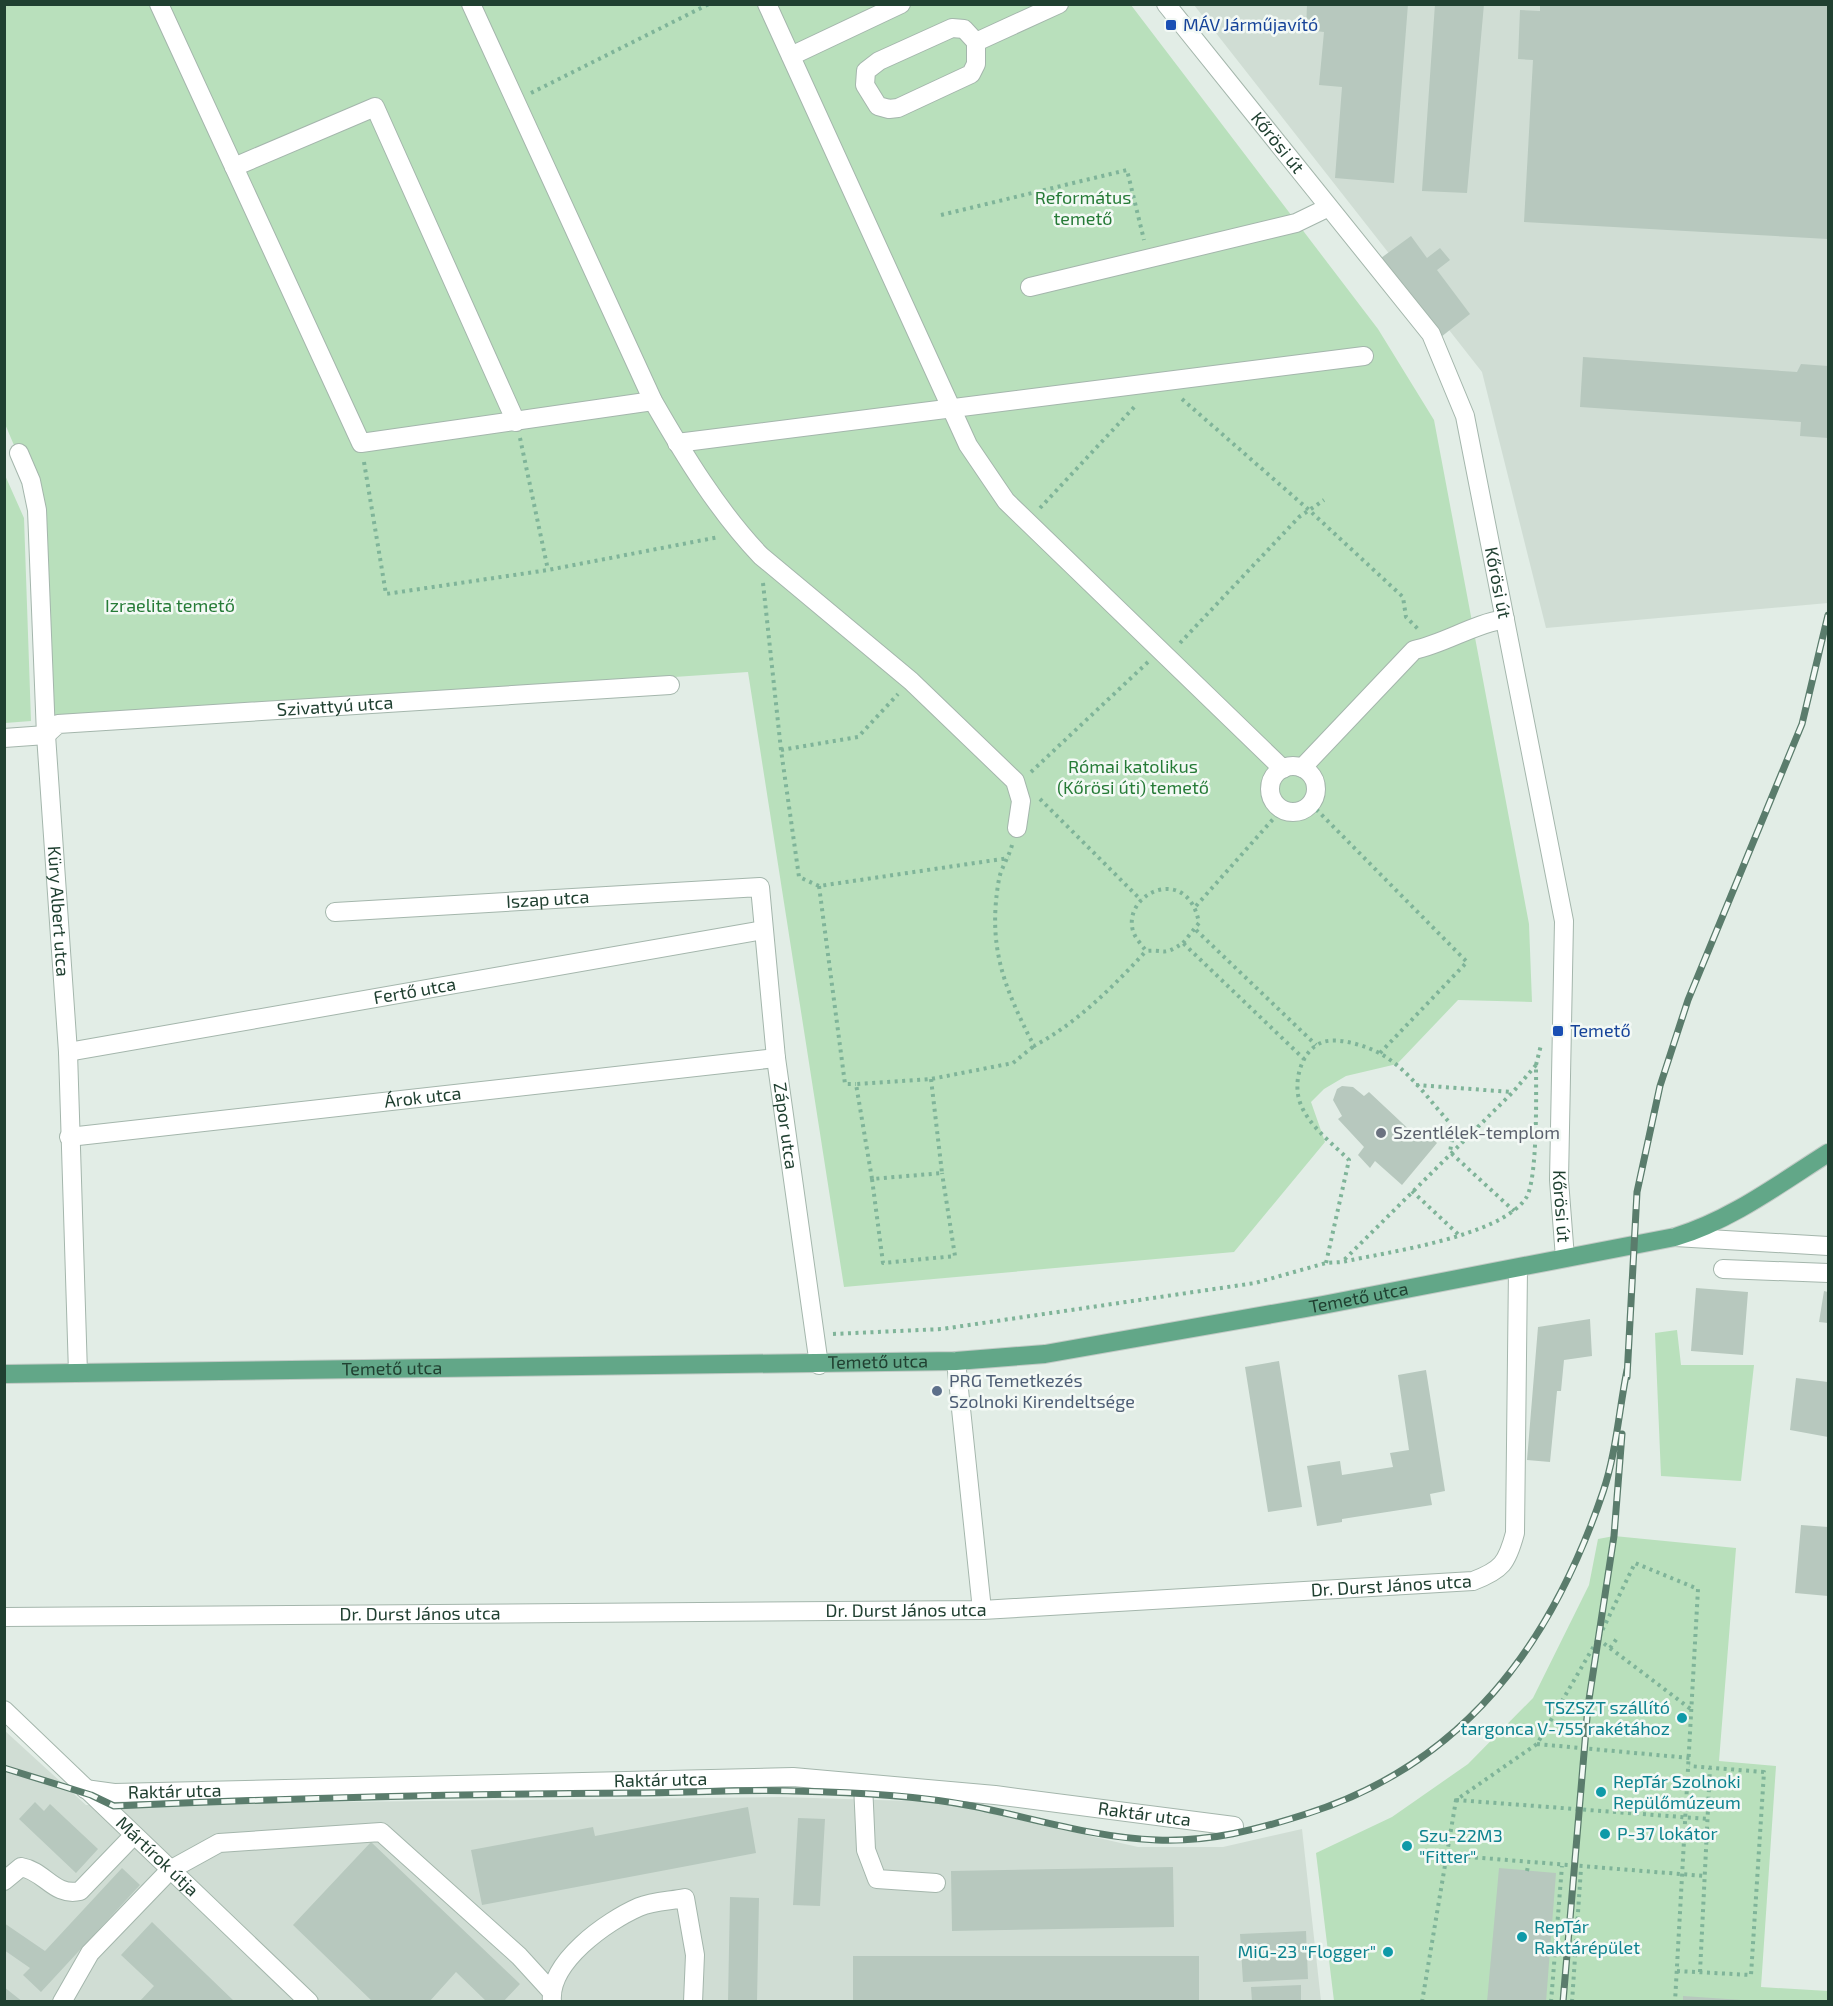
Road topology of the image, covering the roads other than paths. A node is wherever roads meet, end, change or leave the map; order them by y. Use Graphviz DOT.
graph roads {
  1 [pos="159,4"];
  2 [pos="471,4"];
  3 [pos="767,4"];
  4 [pos="901,4"];
  5 [pos="1059,4"];
  6 [pos="1166,4"];
  7 [pos="976,42"];
  8 [pos="791,56"];
  9 [pos="234,167"];
  10 [pos="1327,208"];
  11 [pos="1030,287"];
  12 [pos="1364,356"];
  13 [pos="653,401"];
  14 [pos="950,407"];
  15 [pos="516,422"];
  16 [pos="677,443"];
  17 [pos="19,453"];
  18 [pos="1505,619"];
  19 [pos="670,685"];
  20 [pos="46,735"];
  21 [pos="4,738"];
  22 [pos="1302,768"];
  23 [pos="1283,769"];
  24 [pos="1017,828"];
  25 [pos="760,887"];
  26 [pos="335,912"];
  27 [pos="763,930"];
  28 [pos="68,1052"];
  29 [pos="776,1058"];
  30 [pos="69,1137"];
  31 [pos="1828,1153"];
  32 [pos="1675,1237"];
  33 [pos="1777,1244"];
  34 [pos="1828,1246"];
  35 [pos="1565,1258"];
  36 [pos="1518,1268"];
  37 [pos="1723,1269"];
  38 [pos="1776,1271"];
  39 [pos="1828,1273"];
  40 [pos="956,1361"];
  41 [pos="819,1365"];
  42 [pos="78,1373"];
  43 [pos="4,1374"];
  44 [pos="982,1610"];
  45 [pos="4,1617"];
  46 [pos="4,1710"];
  47 [pos="863,1784"];
  48 [pos="85,1789"];
  49 [pos="1234,1826"];
  50 [pos="133,1836"];
  51 [pos="170,1870"];
  52 [pos="4,1881"];
  53 [pos="936,1883"];
  54 [pos="552,1996"];
  55 [pos="62,2001"];
  56 [pos="309,2001"];
  57 [pos="693,2001"];
  1 -- 9 [label="street"];
  2 -- 13 [label="street"];
  3 -- 8 [label="street"];
  4 -- 8 [label="street"];
  5 -- 7 [label="street"];
  6 -- 10 [label="street, Kőrösi út"];
  7 -- 7 [label="street"];
  8 -- 14 [label="street"];
  9 -- 15 [label="street"];
  9 -- 15 [label="street"];
  10 -- 11 [label="street"];
  10 -- 18 [label="street, Kőrösi út"];
  12 -- 14 [label="street"];
  13 -- 15 [label="street"];
  13 -- 16 [label="street"];
  14 -- 16 [label="street"];
  14 -- 23 [label="street"];
  16 -- 24 [label="street"];
  17 -- 20 [label="street, Küry Albert utca"];
  18 -- 22 [label="street"];
  18 -- 35 [label="street, Kőrösi út"];
  19 -- 20 [label="street, Szivattyú utca"];
  20 -- 21 [label="street, Szivattyú utca"];
  20 -- 28 [label="street, Küry Albert utca"];
  22 -- 23 [label="street"];
  22 -- 23 [label="street"];
  25 -- 26 [label="street, Iszap utca"];
  25 -- 27 [label="street, Zápor utca"];
  27 -- 28 [label="street, Fertő utca"];
  27 -- 29 [label="street, Zápor utca"];
  28 -- 30 [label="street, Küry Albert utca"];
  29 -- 30 [label="street, Árok utca"];
  29 -- 41 [label="street, Zápor utca"];
  30 -- 42 [label="street, Küry Albert utca"];
  31 -- 32 [label="main road, Temető utca"];
  32 -- 33 [label="street"];
  32 -- 35 [label="main road, Temető utca"];
  33 -- 34 [label="street"];
  33 -- 38 [label="street"];
  35 -- 36 [label="main road, Temető utca"];
  36 -- 40 [label="main road, Temető utca"];
  36 -- 44 [label="street, Dr. Durst János utca"];
  37 -- 38 [label="street"];
  38 -- 39 [label="street"];
  40 -- 41 [label="main road, Temető utca"];
  40 -- 44 [label="street"];
  41 -- 42 [label="main road, Temető utca"];
  42 -- 43 [label="main road, Temető utca"];
  44 -- 45 [label="street, Dr. Durst János utca"];
  46 -- 48 [label="street, Mártírok útja"];
  47 -- 48 [label="street, Raktár utca"];
  47 -- 49 [label="street, Raktár utca"];
  47 -- 53 [label="street"];
  48 -- 50 [label="street, Mártírok útja"];
  50 -- 51 [label="street, Mártírok útja"];
  50 -- 52 [label="street"];
  51 -- 54 [label="street"];
  51 -- 55 [label="street"];
  51 -- 56 [label="street, Mártírok útja"];
  54 -- 57 [label="street"];
}
